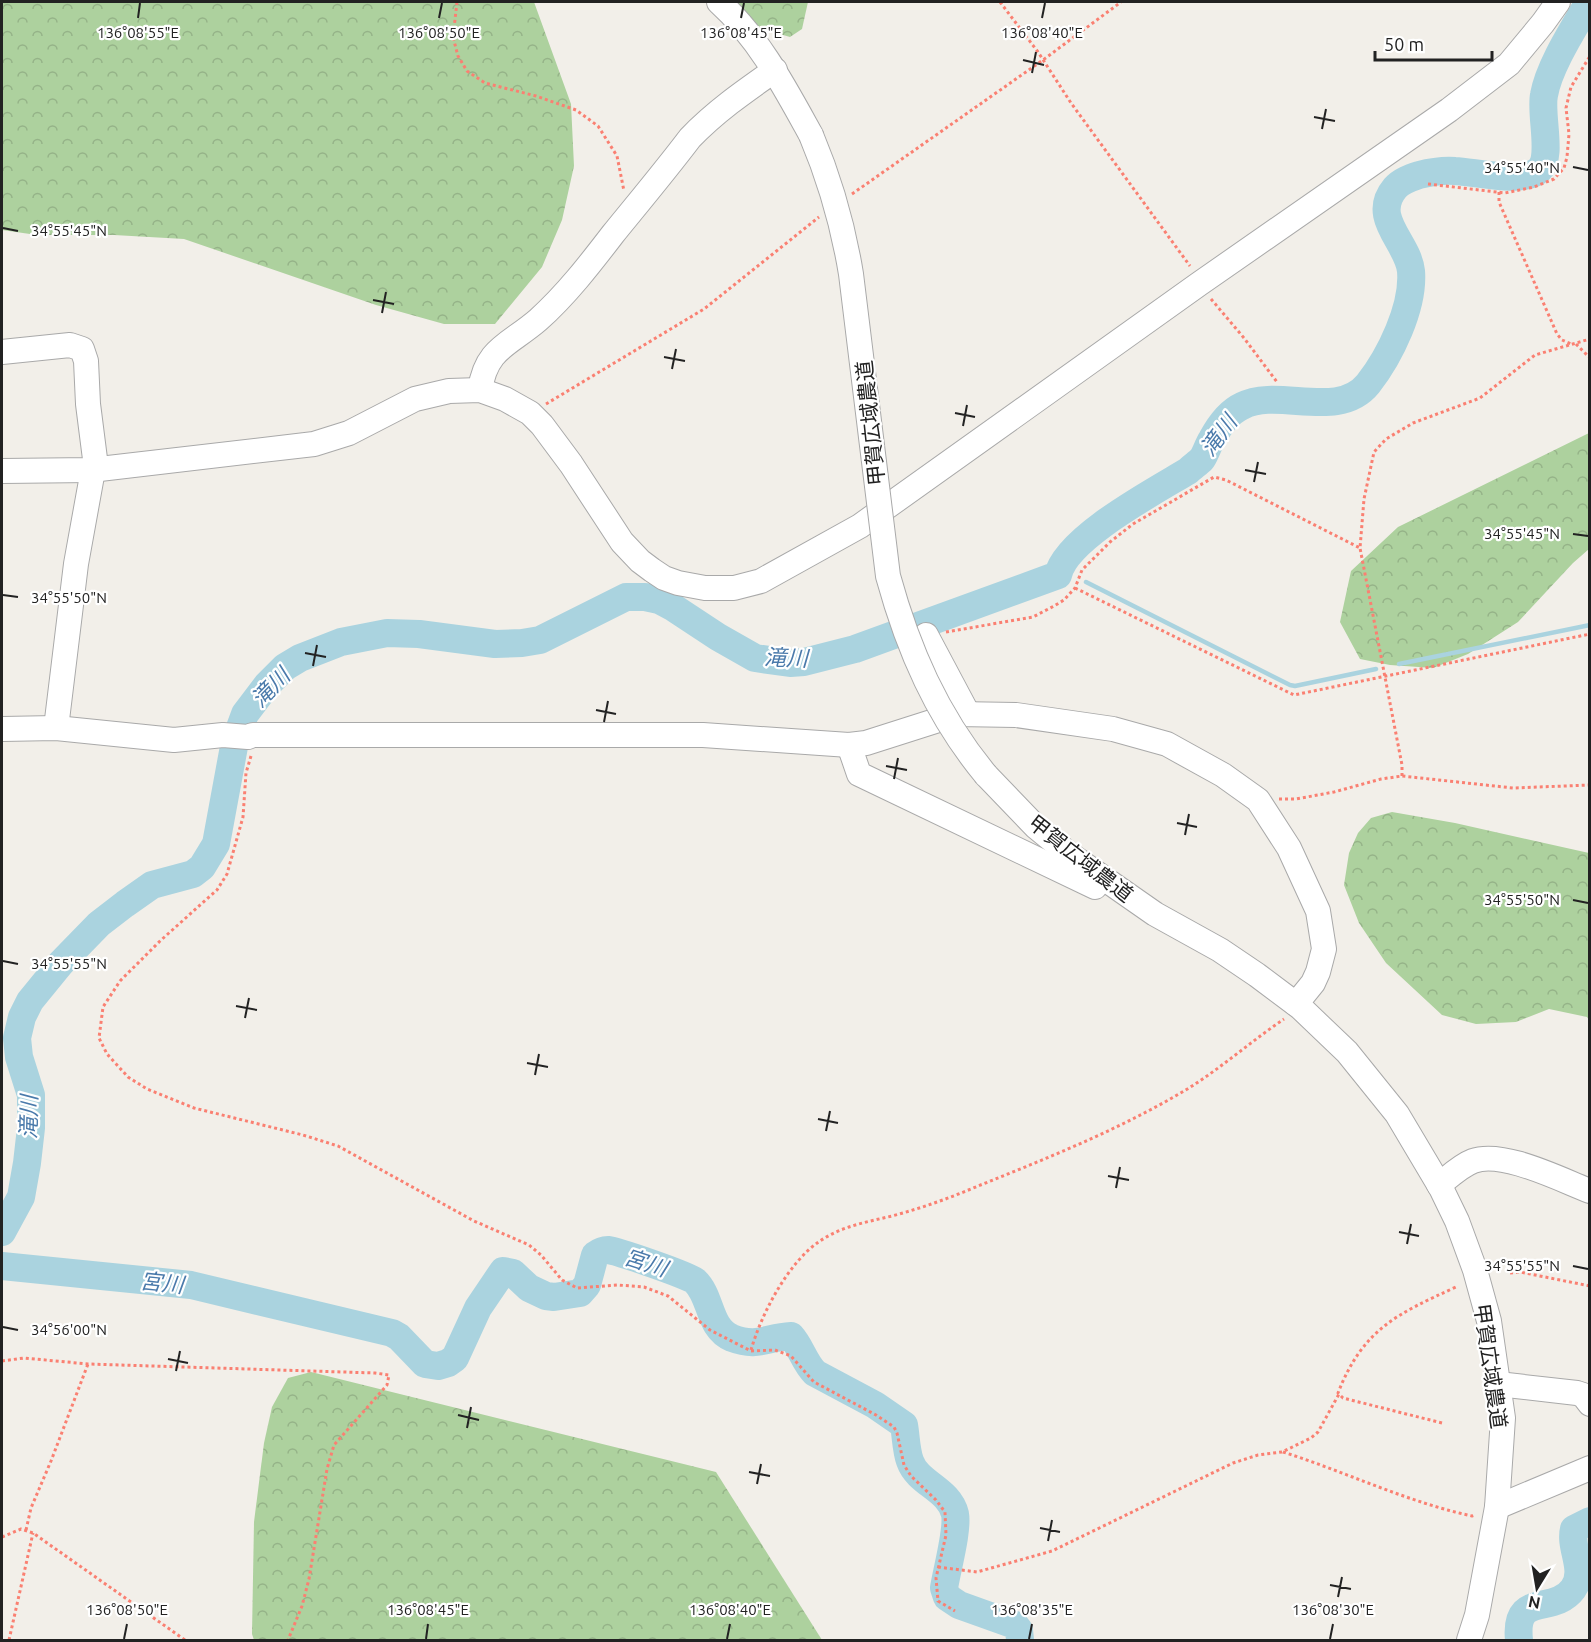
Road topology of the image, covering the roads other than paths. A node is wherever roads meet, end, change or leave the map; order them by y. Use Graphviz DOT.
graph roads {
  1 [pos="719,2"];
  2 [pos="1558,2"];
  3 [pos="775,70"];
  4 [pos="2,352"];
  5 [pos="480,390"];
  6 [pos="92,470"];
  7 [pos="2,471"];
  8 [pos="926,635"];
  9 [pos="968,714"];
  10 [pos="56,728"];
  11 [pos="2,729"];
  12 [pos="849,745"];
  13 [pos="1155,914"];
  14 [pos="1298,1006"];
  15 [pos="1438,1185"];
  16 [pos="1590,1191"];
  17 [pos="1498,1384"];
  18 [pos="1590,1404"];
  19 [pos="1590,1468"];
  20 [pos="1497,1507"];
  21 [pos="1469,1641"];
  1 -- 3 [label="street, 甲賀広域農道"];
  2 -- 5 [label="street"];
  3 -- 5 [label="street"];
  3 -- 13 [label="street, 甲賀広域農道, bridge"];
  4 -- 6 [label="street"];
  5 -- 6 [label="street"];
  6 -- 7 [label="street"];
  6 -- 10 [label="street"];
  8 -- 9 [label="street"];
  9 -- 12 [label="street"];
  9 -- 14 [label="street"];
  10 -- 11 [label="street"];
  10 -- 12 [label="street"];
  12 -- 13 [label="street"];
  13 -- 14 [label="street, 甲賀広域農道"];
  14 -- 15 [label="street, 甲賀広域農道"];
  15 -- 16 [label="street"];
  15 -- 17 [label="street, 甲賀広域農道"];
  17 -- 18 [label="street"];
  17 -- 20 [label="street, 甲賀広域農道"];
  19 -- 20 [label="street"];
  20 -- 21 [label="street, 甲賀広域農道"];
}
